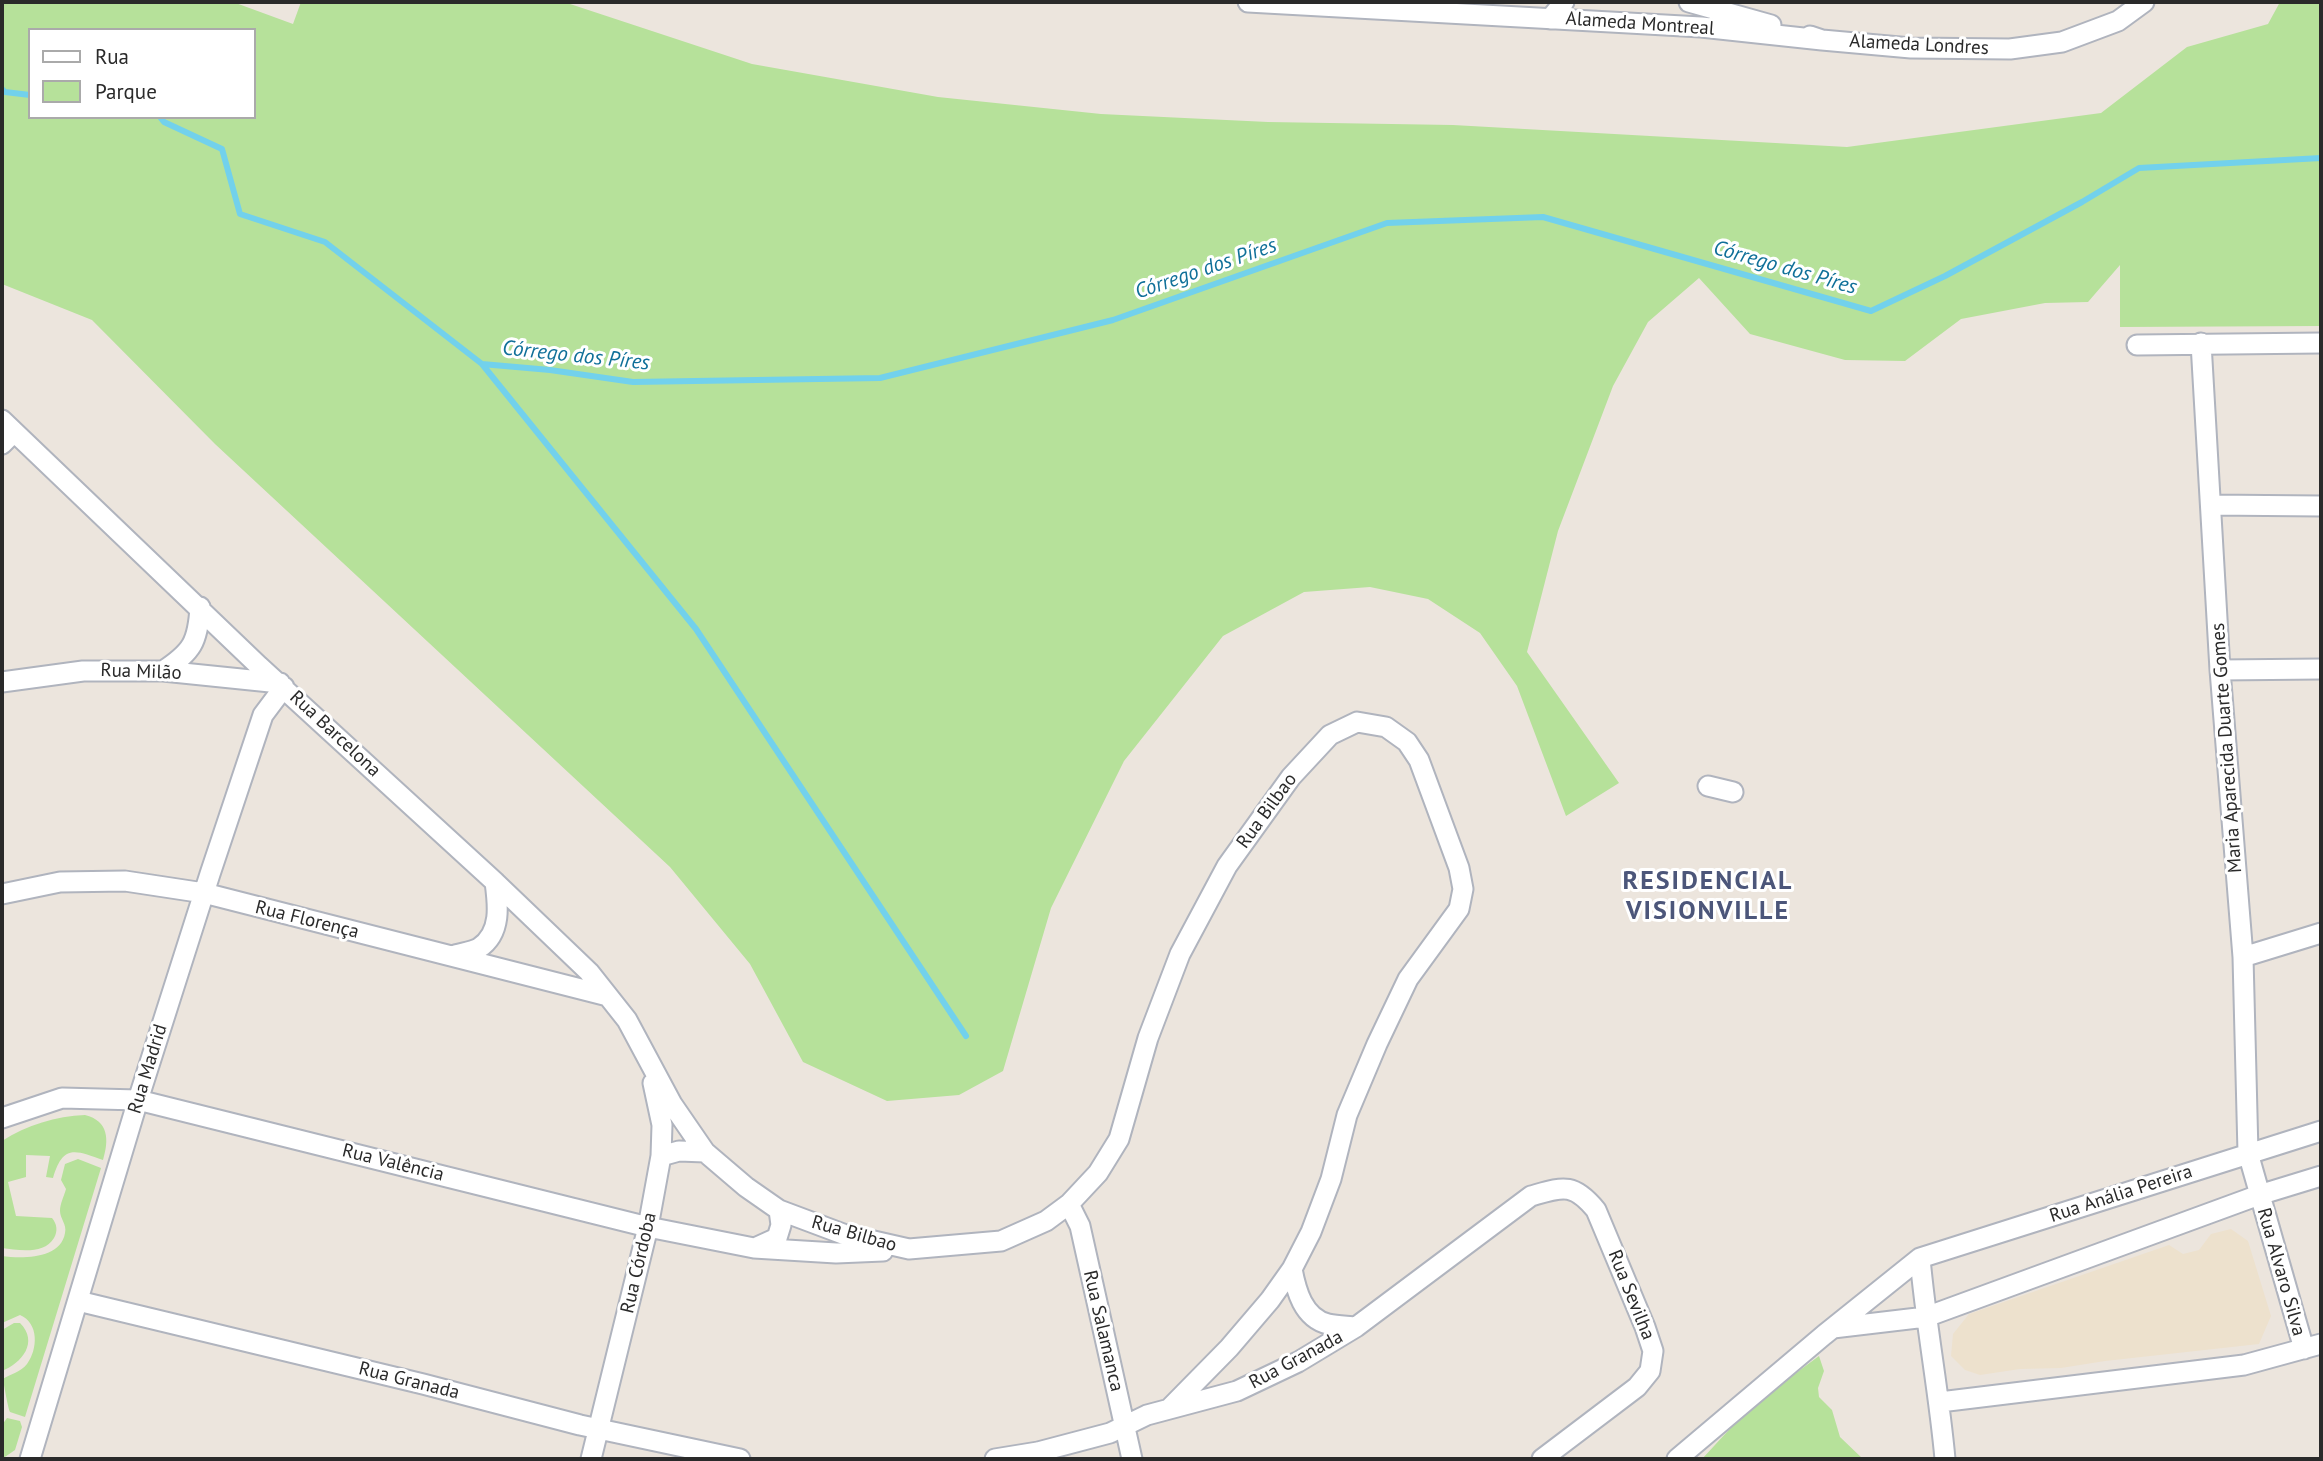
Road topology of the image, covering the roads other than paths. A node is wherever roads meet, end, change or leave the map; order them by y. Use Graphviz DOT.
graph roads {
  1 [pos="1248,2"];
  2 [pos="1563,2"];
  3 [pos="1689,2"];
  4 [pos="2144,2"];
  5 [pos="1550,19"];
  6 [pos="1822,40"];
  7 [pos="2321,342"];
  8 [pos="2201,343"];
  9 [pos="2137,345"];
  10 [pos="6,432"];
  11 [pos="2211,505"];
  12 [pos="2321,506"];
  13 [pos="200,607"];
  14 [pos="2321,669"];
  15 [pos="2220,670"];
  16 [pos="163,671"];
  17 [pos="2,682"];
  18 [pos="282,685"];
  19 [pos="1708,786"];
  20 [pos="1733,792"];
  21 [pos="495,882"];
  22 [pos="204,893"];
  23 [pos="2,894"];
  24 [pos="2321,933"];
  25 [pos="451,956"];
  26 [pos="2243,957"];
  27 [pos="608,996"];
  28 [pos="650,1065"];
  29 [pos="138,1100"];
  30 [pos="2,1118"];
  31 [pos="2321,1130"];
  32 [pos="705,1152"];
  33 [pos="2248,1153"];
  34 [pos="662,1156"];
  35 [pos="2321,1176"];
  36 [pos="1561,1188"];
  37 [pos="2259,1195"];
  38 [pos="1069,1204"];
  39 [pos="779,1210"];
  40 [pos="648,1227"];
  41 [pos="754,1248"];
  42 [pos="909,1249"];
  43 [pos="1920,1258"];
  44 [pos="1292,1269"];
  45 [pos="78,1301"];
  46 [pos="1926,1317"];
  47 [pos="1356,1327"];
  48 [pos="1833,1328"];
  49 [pos="2312,1346"];
  50 [pos="1940,1402"];
  51 [pos="1170,1408"];
  52 [pos="1125,1425"];
  53 [pos="598,1429"];
  54 [pos="30,1459"];
  55 [pos="591,1459"];
  56 [pos="740,1459"];
  57 [pos="995,1459"];
  58 [pos="1132,1459"];
  59 [pos="1542,1459"];
  60 [pos="1677,1459"];
  61 [pos="1945,1459"];
  1 -- 5 [label="street, Alameda Montreal"];
  2 -- 5 [label="street"];
  3 -- 6 [label="street, Alameda Londres"];
  4 -- 6 [label="street, Alameda Londres"];
  5 -- 6 [label="street, Alameda Montreal"];
  7 -- 8 [label="street"];
  8 -- 9 [label="street"];
  8 -- 11 [label="street, Maria Aparecida Duarte Gomes"];
  10 -- 13 [label="street, Rua Barcelona"];
  11 -- 12 [label="street"];
  11 -- 15 [label="street, Maria Aparecida Duarte Gomes"];
  13 -- 16 [label="street"];
  13 -- 18 [label="street, Rua Barcelona"];
  14 -- 15 [label="street"];
  15 -- 26 [label="street, Maria Aparecida Duarte Gomes"];
  16 -- 17 [label="street, Rua Milão"];
  16 -- 18 [label="street, Rua Milão"];
  18 -- 21 [label="street, Rua Barcelona"];
  18 -- 22 [label="street, Rua Madrid"];
  19 -- 20 [label="street"];
  21 -- 25 [label="street"];
  21 -- 27 [label="street, Rua Barcelona"];
  22 -- 23 [label="street, Rua Florença"];
  22 -- 25 [label="street, Rua Florença"];
  22 -- 29 [label="street, Rua Madrid"];
  24 -- 26 [label="street"];
  25 -- 27 [label="street, Rua Florença"];
  26 -- 33 [label="street, Maria Aparecida Duarte Gomes"];
  27 -- 28 [label="street, Rua Barcelona"];
  28 -- 32 [label="street, Rua Bilbao"];
  28 -- 34 [label="street, Rua Córdoba"];
  29 -- 30 [label="street, Rua Valência"];
  29 -- 40 [label="street, Rua Valência"];
  29 -- 45 [label="street, Rua Madrid"];
  31 -- 33 [label="street, Rua Anália Pereira"];
  32 -- 34 [label="street"];
  32 -- 39 [label="street, Rua Bilbao"];
  33 -- 37 [label="street, Rua Alvaro Silva"];
  33 -- 43 [label="street, Rua Anália Pereira"];
  34 -- 40 [label="street, Rua Córdoba"];
  35 -- 37 [label="street"];
  36 -- 47 [label="street, Rua Granada"];
  36 -- 59 [label="street, Rua Sevilha"];
  37 -- 46 [label="street"];
  37 -- 49 [label="street, Rua Alvaro Silva"];
  38 -- 42 [label="street, Rua Bilbao"];
  38 -- 44 [label="street, Rua Bilbao"];
  38 -- 52 [label="street, Rua Salamanca"];
  39 -- 41 [label="street"];
  39 -- 42 [label="street, Rua Bilbao"];
  40 -- 41 [label="street, Rua Valência"];
  40 -- 53 [label="street, Rua Córdoba"];
  41 -- 42 [label="street, Rua Valência"];
  43 -- 46 [label="street"];
  43 -- 48 [label="street"];
  44 -- 47 [label="street"];
  44 -- 51 [label="street, Rua Bilbao"];
  45 -- 53 [label="street, Rua Granada"];
  45 -- 54 [label="street, Rua Madrid"];
  46 -- 48 [label="street"];
  46 -- 50 [label="street"];
  47 -- 51 [label="street, Rua Granada"];
  48 -- 60 [label="street"];
  49 -- 50 [label="street"];
  50 -- 61 [label="street"];
  51 -- 52 [label="street, Rua Granada"];
  52 -- 57 [label="street, Rua Granada"];
  52 -- 58 [label="street, Rua Salamanca"];
  53 -- 55 [label="street, Rua Córdoba"];
  53 -- 56 [label="street, Rua Granada"];
}
